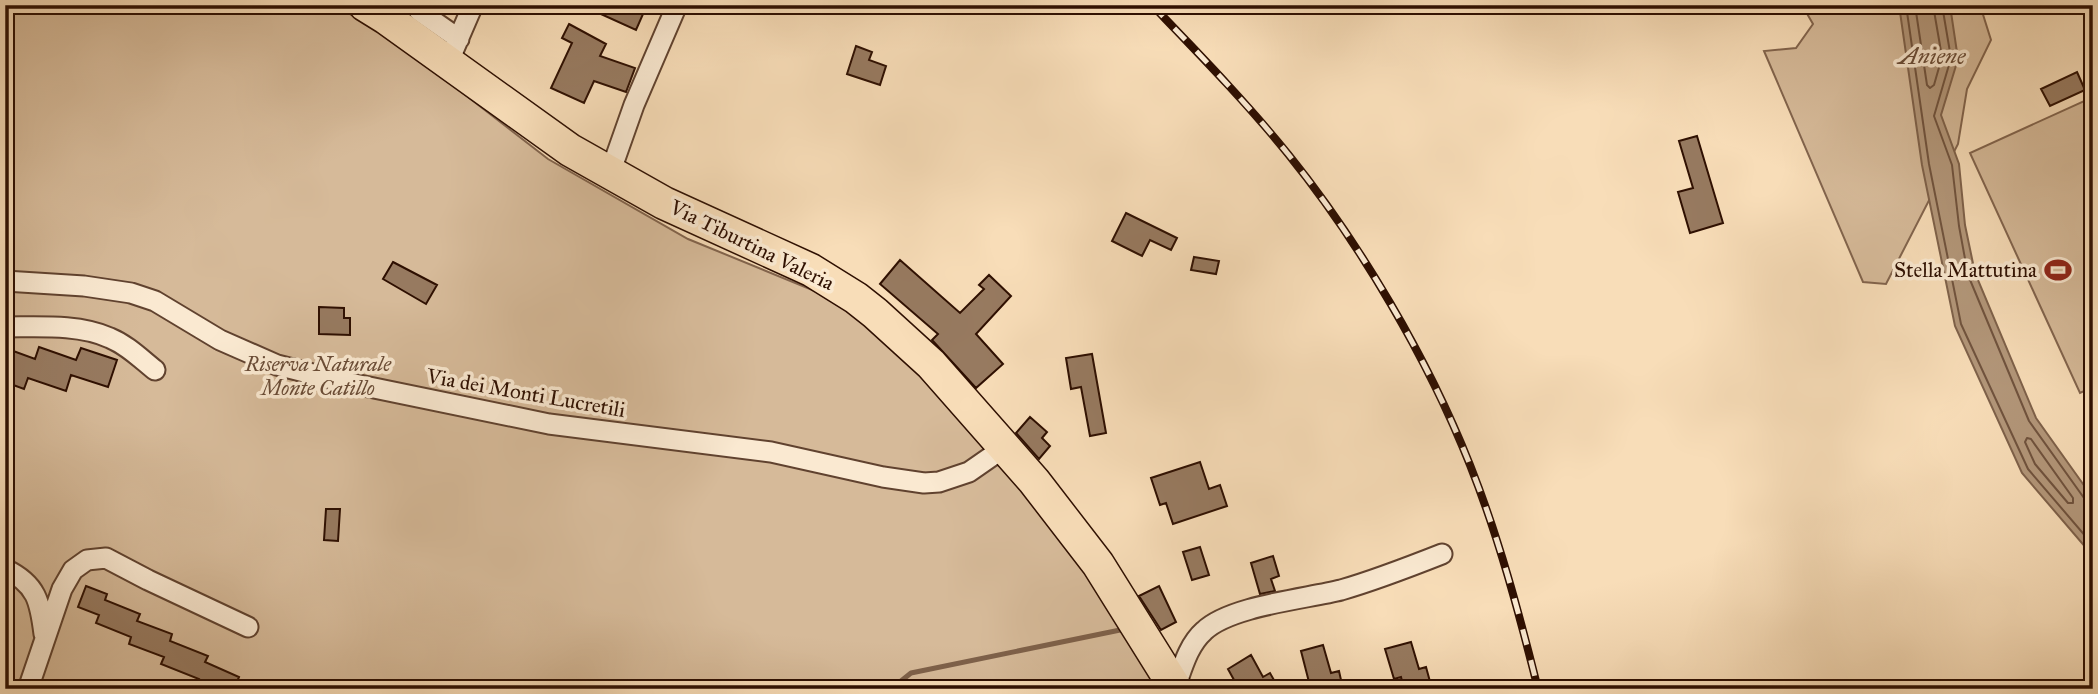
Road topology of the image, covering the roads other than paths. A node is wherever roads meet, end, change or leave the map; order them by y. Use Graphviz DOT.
graph roads {
  1 [pos="365,5"];
  2 [pos="473,5"];
  3 [pos="677,5"];
  4 [pos="419,11"];
  5 [pos="454,51"];
  6 [pos="610,173"];
  7 [pos="5,281"];
  8 [pos="5,327"];
  9 [pos="155,370"];
  10 [pos="1005,447"];
  11 [pos="1442,554"];
  12 [pos="5,569"];
  13 [pos="248,627"];
  14 [pos="45,639"];
  15 [pos="1175,688"];
  16 [pos="28,689"];
  1 -- 5 [label="main road, Via Tiburtina Valeria"];
  2 -- 5 [label="street"];
  3 -- 6 [label="street"];
  4 -- 5 [label="street"];
  5 -- 6 [label="main road, Via Tiburtina Valeria"];
  6 -- 10 [label="main road, Via Tiburtina Valeria"];
  7 -- 10 [label="street, Via dei Monti Lucretili"];
  8 -- 9 [label="street"];
  10 -- 15 [label="main road, Via Tiburtina Valeria"];
  11 -- 15 [label="street"];
  12 -- 14 [label="street"];
  13 -- 14 [label="street"];
  14 -- 16 [label="street"];
}
